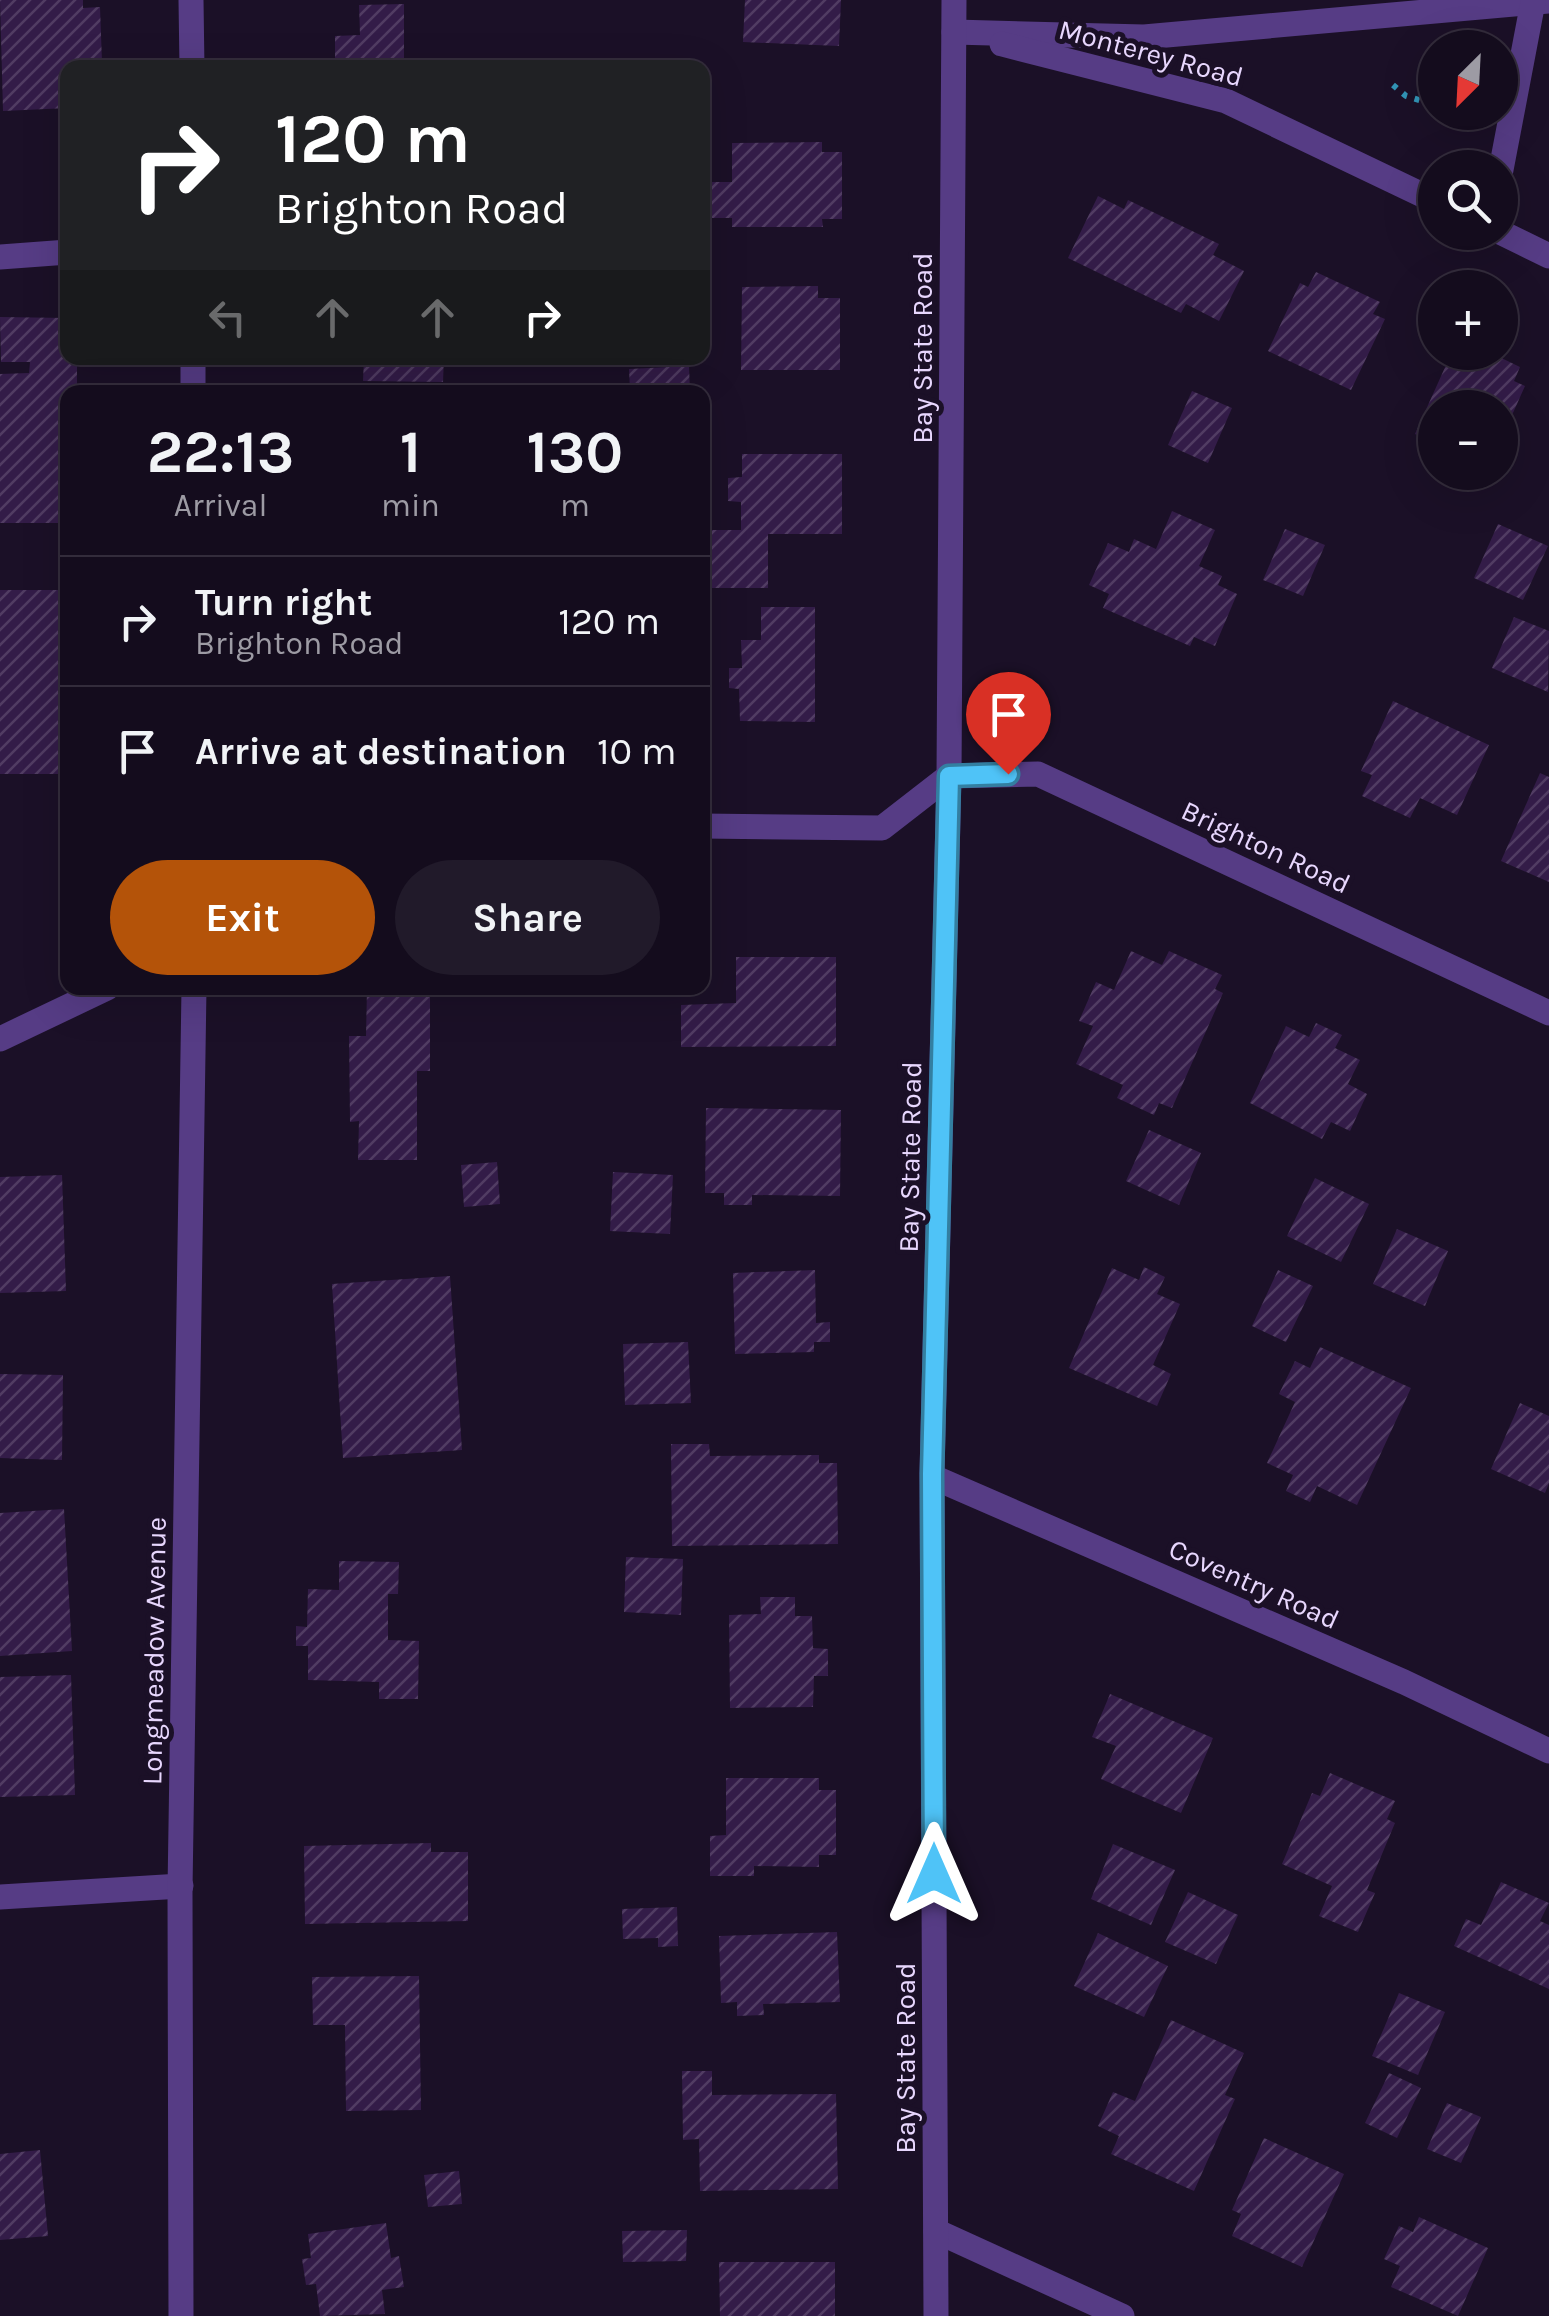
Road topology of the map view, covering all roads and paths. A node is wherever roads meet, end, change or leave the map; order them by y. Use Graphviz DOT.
graph roads {
  1 [pos="191,0"];
  2 [pos="954,0"];
  3 [pos="1541,1"];
  4 [pos="954,32"];
  5 [pos="192,60"];
  6 [pos="1393,85"];
  7 [pos="1418,99"];
  8 [pos="1506,150"];
  9 [pos="1418,193"];
  10 [pos="1518,241"];
  11 [pos="60,253"];
  12 [pos="1549,256"];
  13 [pos="0,257"];
  14 [pos="949,776"];
  15 [pos="710,826"];
  16 [pos="92,995"];
  17 [pos="194,995"];
  18 [pos="1549,1013"];
  19 [pos="0,1038"];
  20 [pos="933,1476"];
  21 [pos="1549,1751"];
  22 [pos="181,1886"];
  23 [pos="0,1897"];
  24 [pos="936,2230"];
  25 [pos="181,2316"];
  26 [pos="936,2316"];
  27 [pos="1122,2316"];
  1 -- 5 [label="street"];
  2 -- 4 [label="street, Bay State Road"];
  3 -- 4 [label="street"];
  3 -- 8 [label="street"];
  4 -- 9 [label="street, Monterey Road"];
  4 -- 14 [label="street, Bay State Road"];
  6 -- 7 [label="path"];
  10 -- 12 [label="street"];
  11 -- 13 [label="street"];
  14 -- 15 [label="street"];
  14 -- 18 [label="street, Brighton Road"];
  14 -- 20 [label="street, Bay State Road"];
  16 -- 19 [label="street"];
  17 -- 22 [label="street, Longmeadow Avenue"];
  20 -- 21 [label="street, Coventry Road"];
  20 -- 24 [label="street, Bay State Road"];
  22 -- 23 [label="street"];
  22 -- 25 [label="street, Longmeadow Avenue"];
  24 -- 26 [label="street, Bay State Road"];
  24 -- 27 [label="street"];
}
